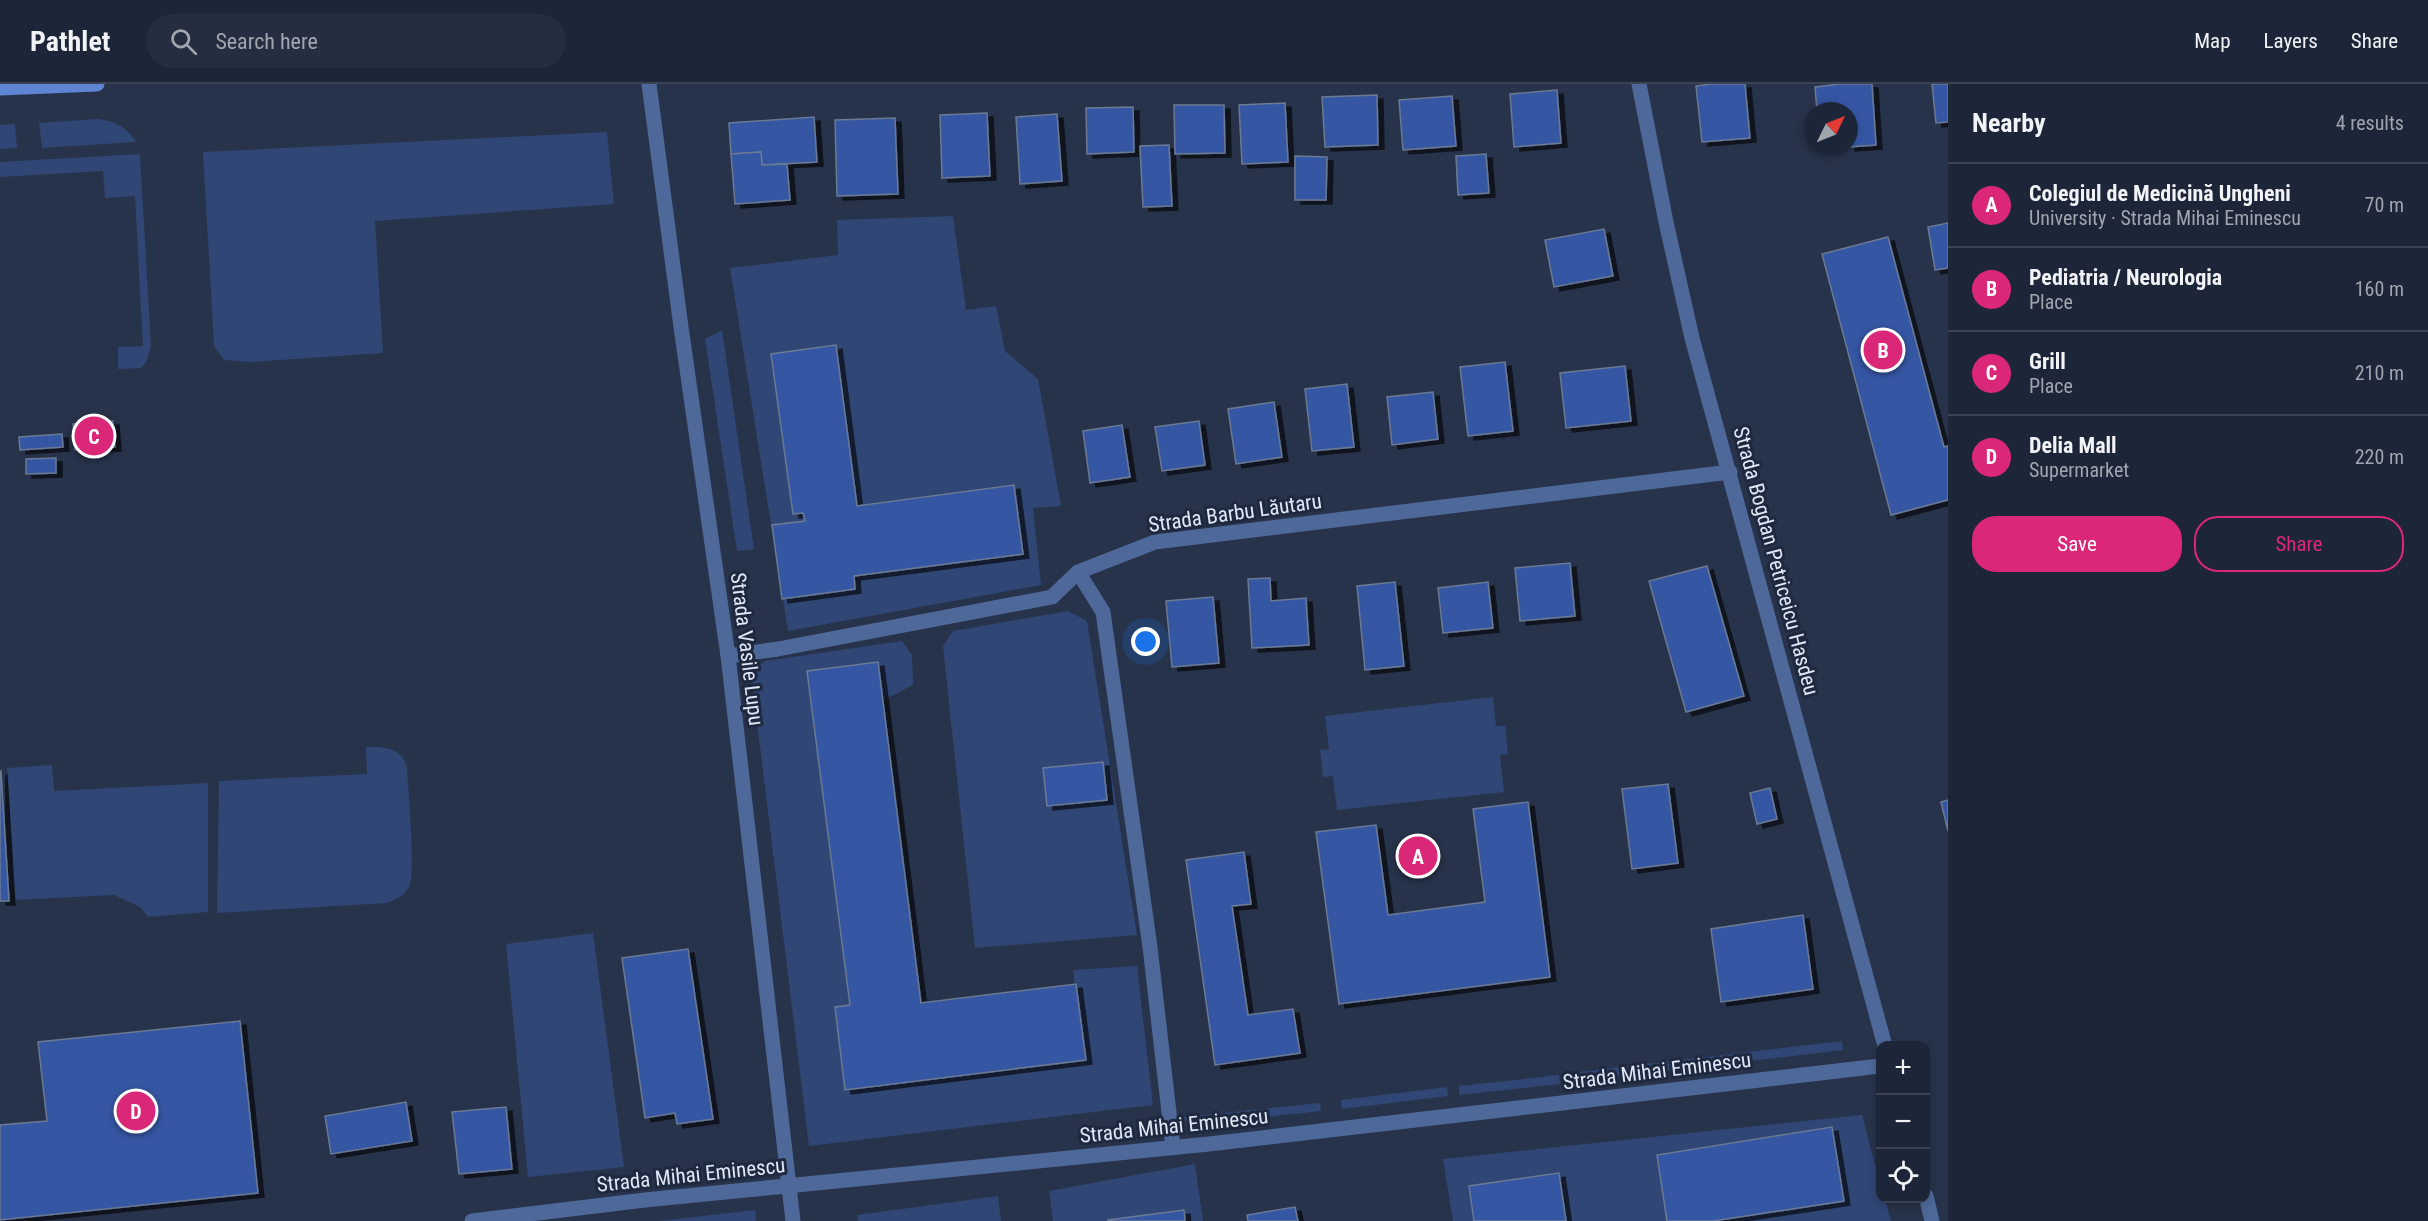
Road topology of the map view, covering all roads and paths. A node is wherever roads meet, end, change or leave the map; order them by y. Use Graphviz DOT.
graph roads {
  1 [pos="97,84"];
  2 [pos="649,84"];
  3 [pos="1639,84"];
  4 [pos="0,88"];
  5 [pos="1730,472"];
  6 [pos="1078,572"];
  7 [pos="728,656"];
  8 [pos="1884,1041"];
  9 [pos="1876,1067"];
  10 [pos="1173,1147"];
  11 [pos="789,1186"];
  12 [pos="1928,1203"];
  13 [pos="472,1221"];
  14 [pos="793,1221"];
  15 [pos="1932,1221"];
  1 -- 4 [label="main road"];
  2 -- 7 [label="street, Strada Vasile Lupu"];
  3 -- 5 [label="street, Strada Bogdan Petriceicu Hasdeu"];
  5 -- 6 [label="street, Strada Barbu Lăutaru"];
  5 -- 8 [label="street, Strada Bogdan Petriceicu Hasdeu"];
  6 -- 7 [label="street, Strada Barbu Lăutaru"];
  6 -- 10 [label="street"];
  7 -- 11 [label="street, Strada Vasile Lupu"];
  9 -- 10 [label="street, Strada Mihai Eminescu"];
  10 -- 11 [label="street, Strada Mihai Eminescu"];
  11 -- 13 [label="street, Strada Mihai Eminescu"];
  11 -- 14 [label="street, Strada Vasile Lupu"];
  12 -- 15 [label="street"];
}
